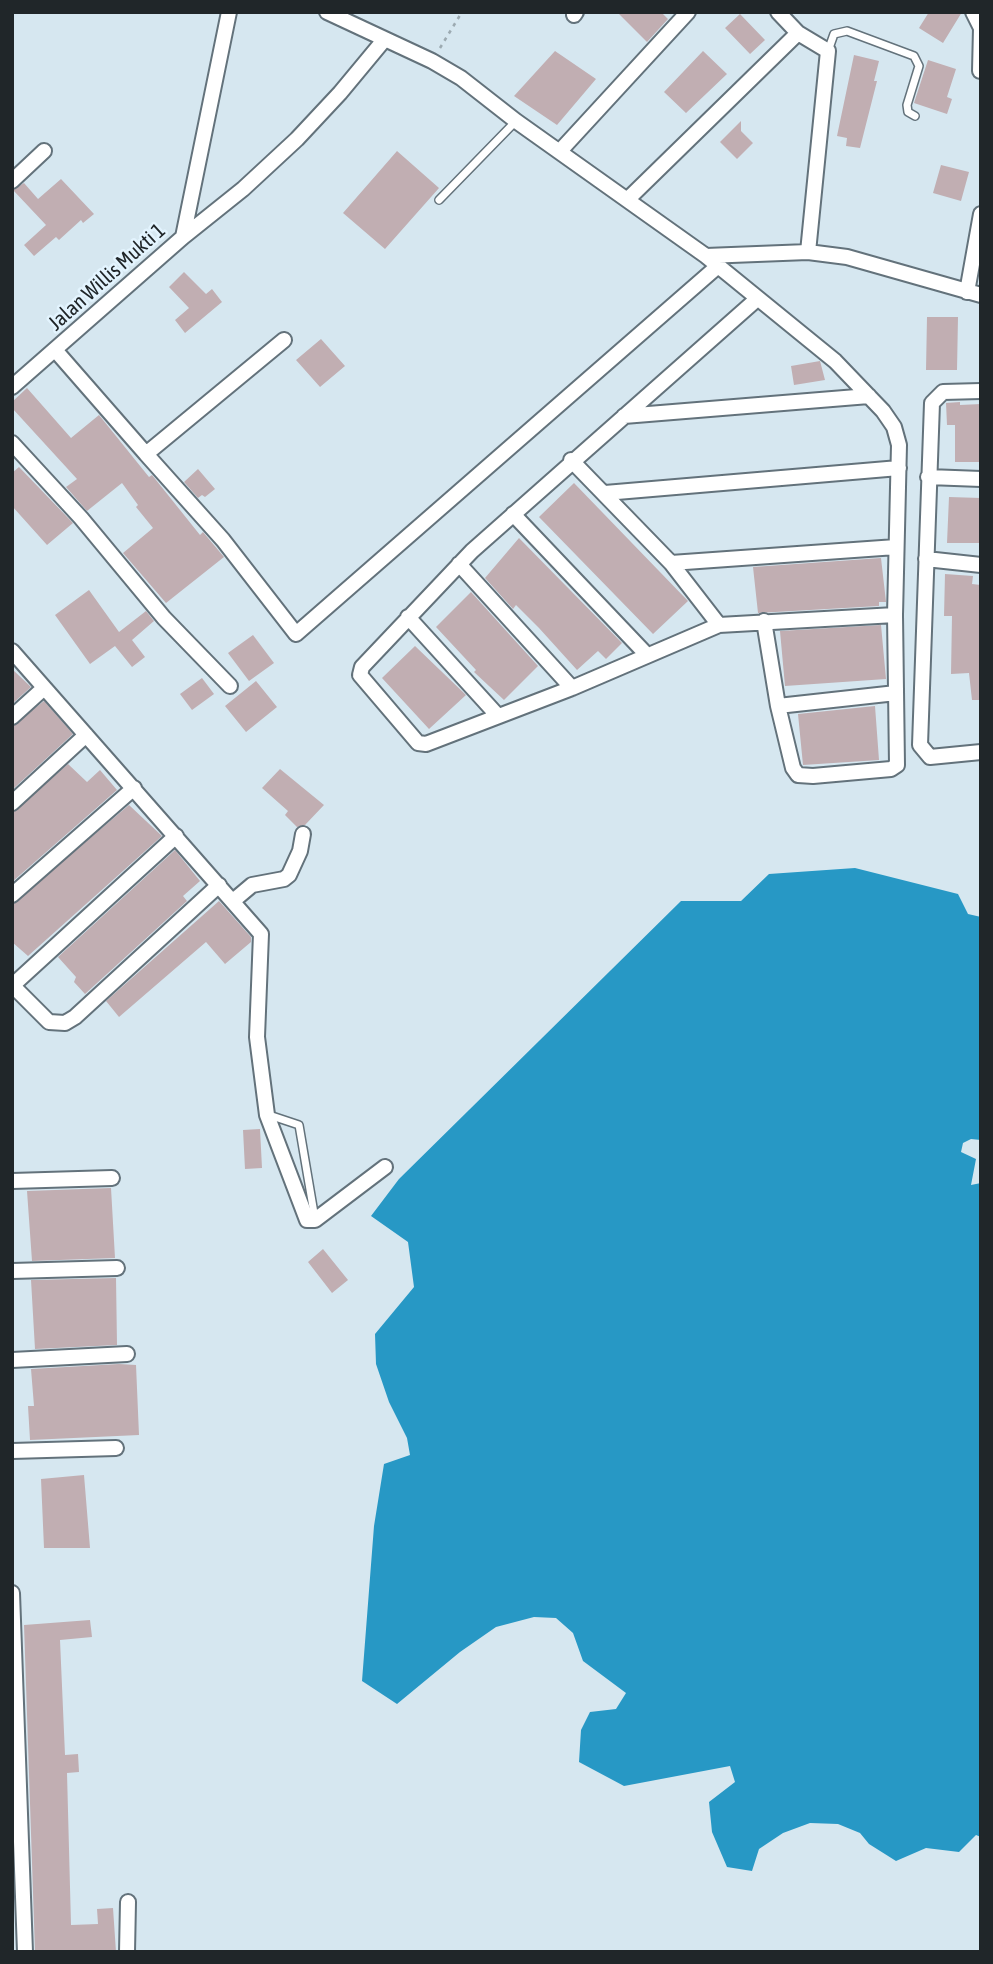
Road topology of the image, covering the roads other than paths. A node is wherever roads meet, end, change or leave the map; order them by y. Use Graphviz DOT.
graph roads {
  1 [pos="229,12"];
  2 [pos="327,12"];
  3 [pos="688,12"];
  4 [pos="778,12"];
  5 [pos="973,12"];
  6 [pos="798,33"];
  7 [pos="384,40"];
  8 [pos="828,51"];
  9 [pos="980,71"];
  10 [pos="915,116"];
  11 [pos="516,121"];
  12 [pos="44,151"];
  13 [pos="559,152"];
  14 [pos="12,181"];
  15 [pos="628,199"];
  16 [pos="439,200"];
  17 [pos="981,214"];
  18 [pos="184,237"];
  19 [pos="808,251"];
  20 [pos="706,256"];
  21 [pos="719,266"];
  22 [pos="974,294"];
  23 [pos="757,299"];
  24 [pos="284,340"];
  25 [pos="56,351"];
  26 [pos="12,387"];
  27 [pos="981,391"];
  28 [pos="869,396"];
  29 [pos="624,416"];
  30 [pos="12,443"];
  31 [pos="146,454"];
  32 [pos="571,460"];
  33 [pos="899,468"];
  34 [pos="928,477"];
  35 [pos="981,479"];
  36 [pos="605,493"];
  37 [pos="513,514"];
  38 [pos="896,547"];
  39 [pos="926,559"];
  40 [pos="671,563"];
  41 [pos="459,564"];
  42 [pos="981,565"];
  43 [pos="895,615"];
  44 [pos="408,617"];
  45 [pos="764,621"];
  46 [pos="719,625"];
  47 [pos="12,651"];
  48 [pos="647,655"];
  49 [pos="230,686"];
  50 [pos="44,688"];
  51 [pos="572,688"];
  52 [pos="896,692"];
  53 [pos="778,706"];
  54 [pos="498,716"];
  55 [pos="12,718"];
  56 [pos="86,734"];
  57 [pos="981,752"];
  58 [pos="134,788"];
  59 [pos="12,803"];
  60 [pos="303,834"];
  61 [pos="176,836"];
  62 [pos="219,885"];
  63 [pos="12,895"];
  64 [pos="240,895"];
  65 [pos="13,985"];
  66 [pos="267,1115"];
  67 [pos="385,1167"];
  68 [pos="112,1178"];
  69 [pos="12,1181"];
  70 [pos="315,1220"];
  71 [pos="117,1268"];
  72 [pos="12,1270"];
  73 [pos="127,1354"];
  74 [pos="12,1360"];
  75 [pos="116,1448"];
  76 [pos="12,1451"];
  77 [pos="12,1593"];
  78 [pos="13,1627"];
  79 [pos="128,1902"];
  80 [pos="25,1952"];
  81 [pos="127,1952"];
  1 -- 18 [label="street, Jalan Willis Mukti 1"];
  2 -- 7 [label="street"];
  3 -- 13 [label="street"];
  4 -- 6 [label="street"];
  5 -- 9 [label="street"];
  6 -- 8 [label="street"];
  6 -- 15 [label="street"];
  7 -- 11 [label="street"];
  7 -- 18 [label="street"];
  8 -- 10 [label="lane"];
  8 -- 19 [label="street"];
  11 -- 13 [label="street"];
  11 -- 16 [label="lane"];
  12 -- 14 [label="street"];
  13 -- 15 [label="street"];
  15 -- 20 [label="street"];
  17 -- 22 [label="street"];
  18 -- 25 [label="street, Jalan Willis Mukti 1"];
  19 -- 20 [label="street"];
  19 -- 22 [label="street"];
  20 -- 21 [label="street"];
  21 -- 23 [label="street"];
  21 -- 31 [label="street"];
  23 -- 28 [label="street"];
  23 -- 29 [label="street"];
  24 -- 31 [label="street"];
  25 -- 26 [label="street, Jalan Willis Mukti 1"];
  25 -- 31 [label="street"];
  27 -- 34 [label="street"];
  28 -- 29 [label="street"];
  28 -- 33 [label="street"];
  29 -- 32 [label="street"];
  30 -- 49 [label="street"];
  32 -- 36 [label="street"];
  32 -- 37 [label="street"];
  33 -- 36 [label="street"];
  33 -- 38 [label="street"];
  34 -- 35 [label="street"];
  34 -- 39 [label="street"];
  36 -- 40 [label="street"];
  37 -- 41 [label="street"];
  37 -- 48 [label="street"];
  38 -- 40 [label="street"];
  38 -- 43 [label="street"];
  39 -- 42 [label="street"];
  39 -- 57 [label="street"];
  40 -- 46 [label="street"];
  41 -- 44 [label="street"];
  41 -- 51 [label="street"];
  43 -- 45 [label="street"];
  43 -- 52 [label="street"];
  44 -- 54 [label="street"];
  44 -- 54 [label="street"];
  45 -- 46 [label="street"];
  45 -- 53 [label="street"];
  46 -- 48 [label="street"];
  47 -- 50 [label="street"];
  48 -- 51 [label="street"];
  50 -- 55 [label="street"];
  50 -- 56 [label="street"];
  51 -- 54 [label="street"];
  52 -- 53 [label="street"];
  52 -- 53 [label="street"];
  56 -- 58 [label="street"];
  56 -- 59 [label="street"];
  58 -- 61 [label="street"];
  58 -- 63 [label="street"];
  60 -- 64 [label="street"];
  61 -- 62 [label="street"];
  61 -- 65 [label="street"];
  62 -- 64 [label="street"];
  62 -- 65 [label="street"];
  64 -- 66 [label="street"];
  66 -- 70 [label="street"];
  66 -- 70 [label="lane"];
  67 -- 70 [label="street"];
  68 -- 69 [label="street"];
  71 -- 72 [label="street"];
  73 -- 74 [label="street"];
  75 -- 76 [label="street"];
  77 -- 78 [label="street"];
  78 -- 80 [label="street"];
  79 -- 81 [label="street"];
}
